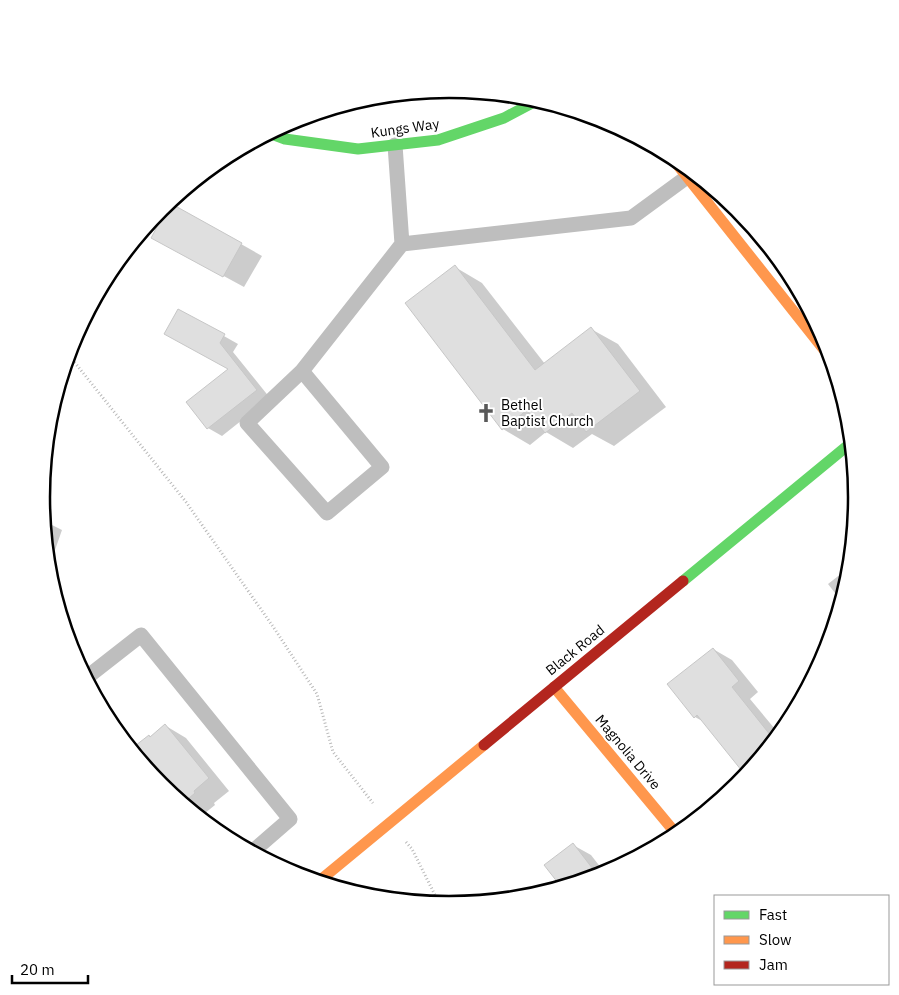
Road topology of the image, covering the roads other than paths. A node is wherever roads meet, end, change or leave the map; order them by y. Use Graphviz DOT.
graph roads {
  1 [pos="527,106"];
  2 [pos="279,136"];
  3 [pos="395,145"];
  4 [pos="687,177"];
  5 [pos="402,244"];
  6 [pos="817,341"];
  7 [pos="302,371"];
  8 [pos="846,447"];
  9 [pos="91,674"];
  10 [pos="554,687"];
  11 [pos="672,829"];
  12 [pos="257,847"];
  13 [pos="324,877"];
  1 -- 3 [label="street, Kungs Way"];
  2 -- 3 [label="street, Kungs Way"];
  3 -- 5 [label="lane"];
  4 -- 5 [label="lane"];
  4 -- 6 [label="street"];
  5 -- 7 [label="lane"];
  7 -- 7 [label="lane"];
  8 -- 10 [label="street, Black Road"];
  9 -- 12 [label="lane"];
  10 -- 11 [label="street, Magnolia Drive"];
  10 -- 13 [label="street, Black Road"];
}
